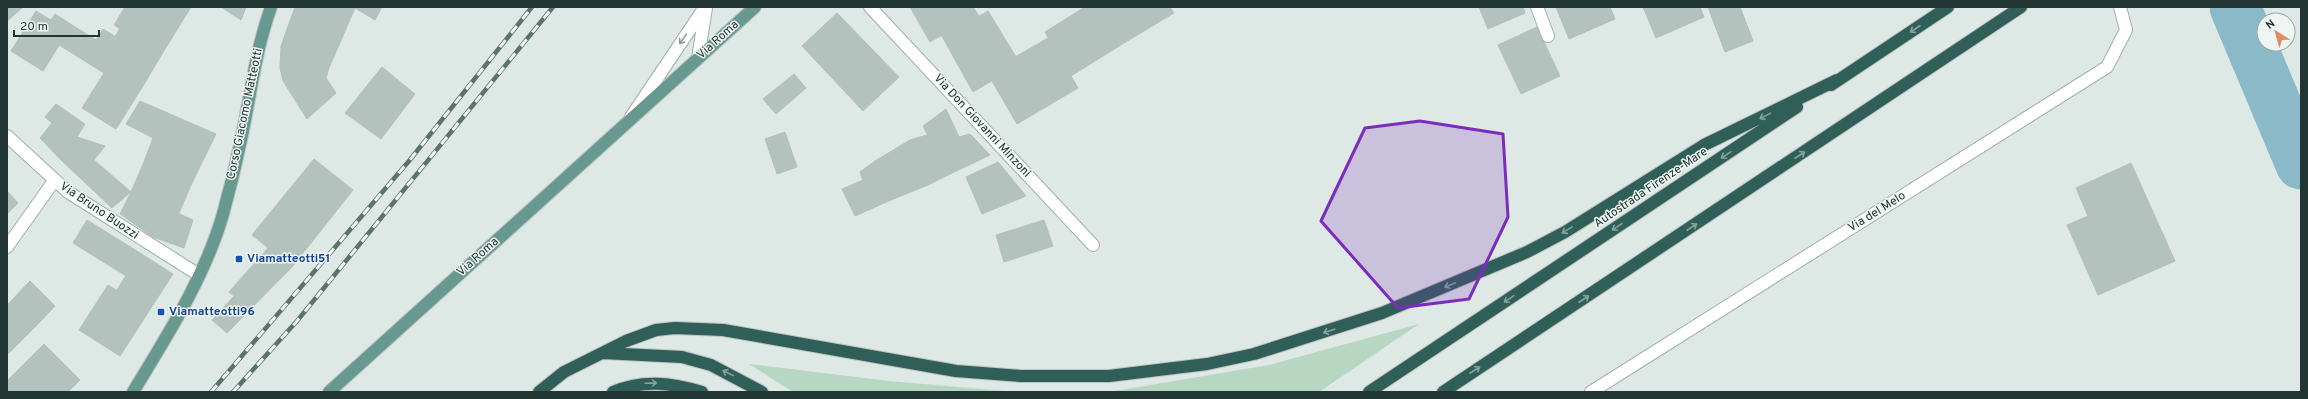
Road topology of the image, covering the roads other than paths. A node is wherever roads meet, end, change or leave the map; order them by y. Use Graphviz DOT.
graph roads {
  1 [pos="271,7"];
  2 [pos="706,7"];
  3 [pos="755,7"];
  4 [pos="870,7"];
  5 [pos="1537,7"];
  6 [pos="1948,7"];
  7 [pos="2021,7"];
  8 [pos="2120,7"];
  9 [pos="1548,36"];
  10 [pos="698,58"];
  11 [pos="1837,80"];
  12 [pos="628,121"];
  13 [pos="7,136"];
  14 [pos="54,181"];
  15 [pos="1093,245"];
  16 [pos="7,247"];
  17 [pos="199,275"];
  18 [pos="603,353"];
  19 [pos="133,392"];
  20 [pos="329,392"];
  21 [pos="539,392"];
  22 [pos="613,392"];
  23 [pos="702,392"];
  24 [pos="762,392"];
  25 [pos="1369,392"];
  26 [pos="1444,392"];
  27 [pos="1591,392"];
  1 -- 17 [label="main road, Corso Giacomo Matteotti"];
  2 -- 10 [label="street"];
  2 -- 12 [label="street, Via Roma, one-way"];
  3 -- 10 [label="main road, Via Roma"];
  4 -- 15 [label="street, Via Don Giovanni Minzoni"];
  5 -- 9 [label="street"];
  6 -- 11 [label="highway, Autostrada Firenze-Mare, one-way"];
  26 -- 7 [label="highway, one-way"];
  8 -- 27 [label="street, Via del Melo"];
  10 -- 12 [label="main road, Via Roma"];
  11 -- 18 [label="highway, one-way"];
  11 -- 25 [label="highway, Autostrada Firenze-Mare, one-way"];
  12 -- 20 [label="main road, Via Roma"];
  13 -- 14 [label="street, Via Bruno Buozzi"];
  14 -- 16 [label="street"];
  14 -- 17 [label="street, Via Bruno Buozzi"];
  17 -- 19 [label="main road, Corso Giacomo Matteotti"];
  18 -- 21 [label="highway"];
  24 -- 18 [label="highway, one-way"];
  22 -- 23 [label="highway, one-way"];
}
